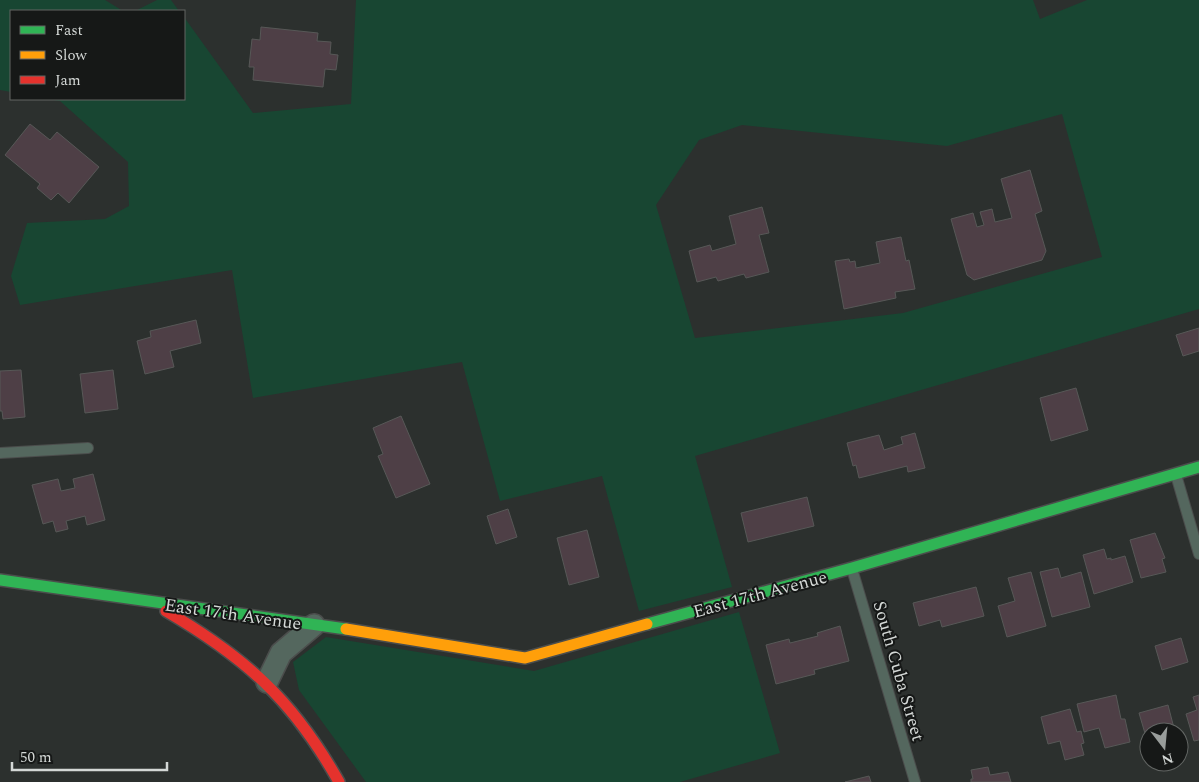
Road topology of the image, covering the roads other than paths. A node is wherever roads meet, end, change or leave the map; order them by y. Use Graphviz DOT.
graph roads {
  1 [pos="88,448"];
  2 [pos="0,453"];
  3 [pos="1199,467"];
  4 [pos="1176,474"];
  5 [pos="1199,554"];
  6 [pos="852,568"];
  7 [pos="0,580"];
  8 [pos="152,602"];
  9 [pos="314,625"];
  10 [pos="268,682"];
  11 [pos="339,782"];
  12 [pos="915,782"];
  1 -- 2 [label="lane"];
  3 -- 4 [label="street, East 17th Avenue"];
  4 -- 5 [label="lane"];
  4 -- 6 [label="street, East 17th Avenue"];
  6 -- 9 [label="street, East 17th Avenue"];
  6 -- 12 [label="lane, South Cuba Street"];
  7 -- 8 [label="street, East 17th Avenue"];
  8 -- 9 [label="street, East 17th Avenue"];
  8 -- 10 [label="street"];
  9 -- 10 [label="street, East 17th Avenue"];
  10 -- 11 [label="street"];
}
